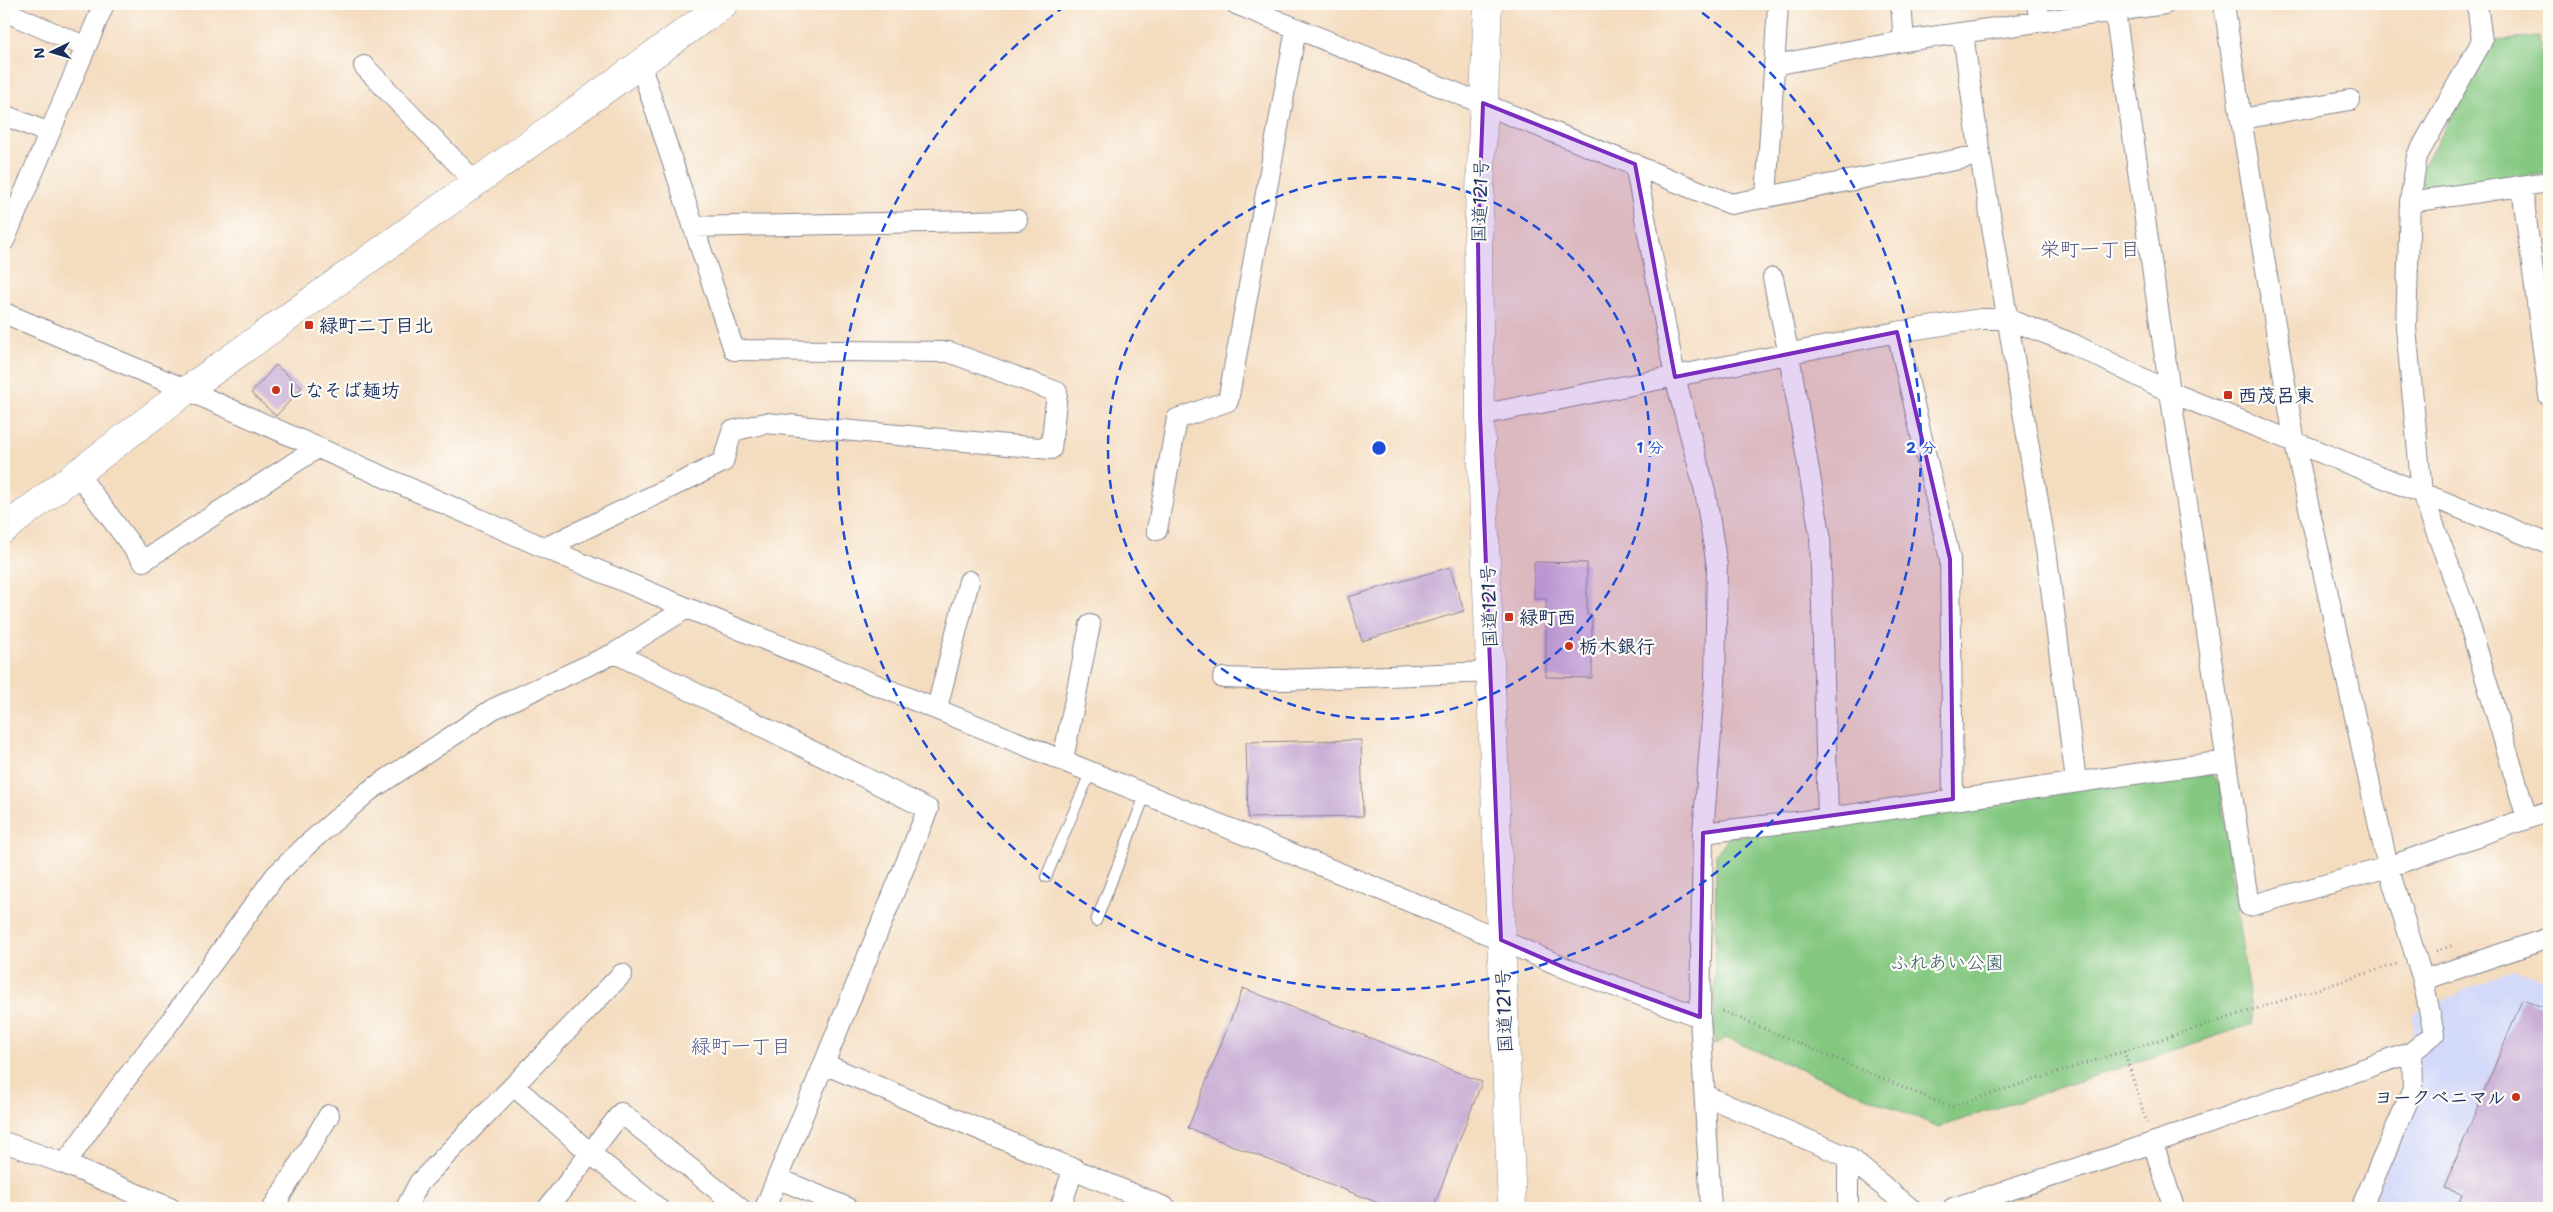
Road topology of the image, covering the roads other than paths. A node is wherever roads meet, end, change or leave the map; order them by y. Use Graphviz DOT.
graph roads {
  1 [pos="104,4"];
  2 [pos="724,4"];
  3 [pos="1236,4"];
  4 [pos="1488,4"];
  5 [pos="1778,4"];
  6 [pos="1901,4"];
  7 [pos="2165,4"];
  8 [pos="2224,4"];
  9 [pos="2477,4"];
  10 [pos="4,11"];
  11 [pos="2115,11"];
  12 [pos="2039,13"];
  13 [pos="1296,29"];
  14 [pos="1963,34"];
  15 [pos="1904,41"];
  16 [pos="86,47"];
  17 [pos="640,63"];
  18 [pos="1774,65"];
  19 [pos="364,66"];
  20 [pos="2350,100"];
  21 [pos="1483,103"];
  22 [pos="4,114"];
  23 [pos="2240,119"];
  24 [pos="49,133"];
  25 [pos="1980,155"];
  26 [pos="1635,164"];
  27 [pos="2549,182"];
  28 [pos="476,183"];
  29 [pos="2522,187"];
  30 [pos="1766,198"];
  31 [pos="2410,202"];
  32 [pos="1017,220"];
  33 [pos="693,227"];
  34 [pos="5,236"];
  35 [pos="1773,278"];
  36 [pos="4,313"];
  37 [pos="2007,319"];
  38 [pos="1896,332"];
  39 [pos="1789,355"];
  40 [pos="1675,377"];
  41 [pos="187,390"];
  42 [pos="2170,392"];
  43 [pos="2549,396"];
  44 [pos="1480,415"];
  45 [pos="2295,444"];
  46 [pos="317,448"];
  47 [pos="77,473"];
  48 [pos="2422,493"];
  49 [pos="4,529"];
  50 [pos="1157,530"];
  51 [pos="2549,544"];
  52 [pos="545,548"];
  53 [pos="969,581"];
  54 [pos="687,608"];
  55 [pos="1090,625"];
  56 [pos="614,653"];
  57 [pos="1492,672"];
  58 [pos="1223,678"];
  59 [pos="937,708"];
  60 [pos="1063,759"];
  61 [pos="2225,761"];
  62 [pos="1091,771"];
  63 [pos="2076,781"];
  64 [pos="1146,793"];
  65 [pos="1953,799"];
  66 [pos="2549,811"];
  67 [pos="1828,818"];
  68 [pos="2527,818"];
  69 [pos="1703,833"];
  70 [pos="2388,867"];
  71 [pos="1046,877"];
  72 [pos="1096,920"];
  73 [pos="2549,938"];
  74 [pos="1501,940"];
  75 [pos="622,974"];
  76 [pos="2423,980"];
  77 [pos="1700,1017"];
  78 [pos="2412,1052"];
  79 [pos="824,1064"];
  80 [pos="514,1086"];
  81 [pos="1706,1096"];
  82 [pos="329,1116"];
  83 [pos="4,1142"];
  84 [pos="2153,1143"];
  85 [pos="590,1153"];
  86 [pos="1848,1157"];
  87 [pos="65,1164"];
  88 [pos="1074,1168"];
  89 [pos="777,1178"];
  90 [pos="170,1208"];
  91 [pos="273,1208"];
  92 [pos="406,1208"];
  93 [pos="548,1208"];
  94 [pos="658,1208"];
  95 [pos="740,1208"];
  96 [pos="765,1208"];
  97 [pos="848,1208"];
  98 [pos="1060,1208"];
  99 [pos="1166,1208"];
  100 [pos="1512,1208"];
  101 [pos="1711,1208"];
  102 [pos="1848,1208"];
  103 [pos="1910,1208"];
  104 [pos="1953,1208"];
  105 [pos="2174,1208"];
  106 [pos="2361,1208"];
  1 -- 16 [label="street"];
  2 -- 17 [label="main road"];
  3 -- 13 [label="street"];
  4 -- 21 [label="main road, 国道121号"];
  5 -- 18 [label="street"];
  6 -- 15 [label="street"];
  7 -- 11 [label="street"];
  8 -- 23 [label="street"];
  9 -- 31 [label="street"];
  10 -- 16 [label="street"];
  11 -- 12 [label="street"];
  11 -- 42 [label="street"];
  12 -- 14 [label="street"];
  13 -- 21 [label="street"];
  13 -- 50 [label="street"];
  14 -- 15 [label="street"];
  14 -- 25 [label="street"];
  15 -- 18 [label="street"];
  16 -- 24 [label="street"];
  17 -- 28 [label="main road"];
  17 -- 33 [label="street"];
  18 -- 30 [label="street"];
  19 -- 28 [label="street"];
  20 -- 23 [label="street"];
  21 -- 26 [label="street"];
  21 -- 44 [label="main road, 国道121号"];
  22 -- 24 [label="street"];
  23 -- 45 [label="street"];
  24 -- 34 [label="street"];
  25 -- 30 [label="street"];
  25 -- 37 [label="street"];
  26 -- 30 [label="street"];
  26 -- 40 [label="street"];
  27 -- 29 [label="street"];
  28 -- 41 [label="main road"];
  29 -- 31 [label="street"];
  29 -- 43 [label="street"];
  31 -- 48 [label="street"];
  32 -- 33 [label="street"];
  33 -- 52 [label="street"];
  35 -- 39 [label="street"];
  36 -- 41 [label="street"];
  37 -- 38 [label="street"];
  37 -- 42 [label="street"];
  37 -- 63 [label="street"];
  38 -- 39 [label="street"];
  38 -- 65 [label="street"];
  39 -- 40 [label="street"];
  39 -- 67 [label="street"];
  40 -- 44 [label="street"];
  40 -- 69 [label="street"];
  41 -- 46 [label="street"];
  41 -- 47 [label="main road"];
  42 -- 45 [label="street"];
  42 -- 61 [label="street"];
  44 -- 57 [label="main road, 国道121号"];
  45 -- 48 [label="street"];
  45 -- 70 [label="street"];
  46 -- 47 [label="street"];
  46 -- 52 [label="street"];
  47 -- 49 [label="main road"];
  48 -- 51 [label="street"];
  48 -- 68 [label="street"];
  52 -- 54 [label="street"];
  53 -- 59 [label="street"];
  54 -- 56 [label="street"];
  54 -- 59 [label="street"];
  55 -- 60 [label="street"];
  56 -- 79 [label="street"];
  56 -- 87 [label="street"];
  57 -- 58 [label="street"];
  57 -- 74 [label="main road, 国道121号"];
  59 -- 60 [label="street"];
  60 -- 62 [label="street"];
  61 -- 63 [label="street"];
  61 -- 70 [label="street"];
  62 -- 64 [label="street"];
  62 -- 71 [label="lane"];
  63 -- 65 [label="street"];
  64 -- 72 [label="lane"];
  64 -- 74 [label="street"];
  65 -- 67 [label="street"];
  66 -- 68 [label="street"];
  67 -- 69 [label="street"];
  68 -- 70 [label="street"];
  69 -- 77 [label="street"];
  70 -- 76 [label="street"];
  73 -- 76 [label="street"];
  74 -- 77 [label="street"];
  74 -- 100 [label="main road, 国道121号"];
  75 -- 80 [label="street"];
  76 -- 78 [label="street"];
  77 -- 81 [label="street"];
  78 -- 84 [label="street"];
  78 -- 106 [label="street"];
  79 -- 88 [label="street"];
  79 -- 89 [label="street"];
  80 -- 85 [label="street"];
  80 -- 92 [label="street"];
  81 -- 86 [label="street"];
  81 -- 101 [label="street"];
  82 -- 91 [label="street"];
  83 -- 87 [label="street"];
  84 -- 104 [label="street"];
  84 -- 105 [label="street"];
  85 -- 93 [label="street"];
  85 -- 94 [label="street"];
  85 -- 95 [label="street"];
  86 -- 102 [label="street"];
  86 -- 103 [label="street"];
  87 -- 90 [label="street"];
  88 -- 98 [label="street"];
  88 -- 99 [label="street"];
  89 -- 96 [label="street"];
  89 -- 97 [label="street"];
}
